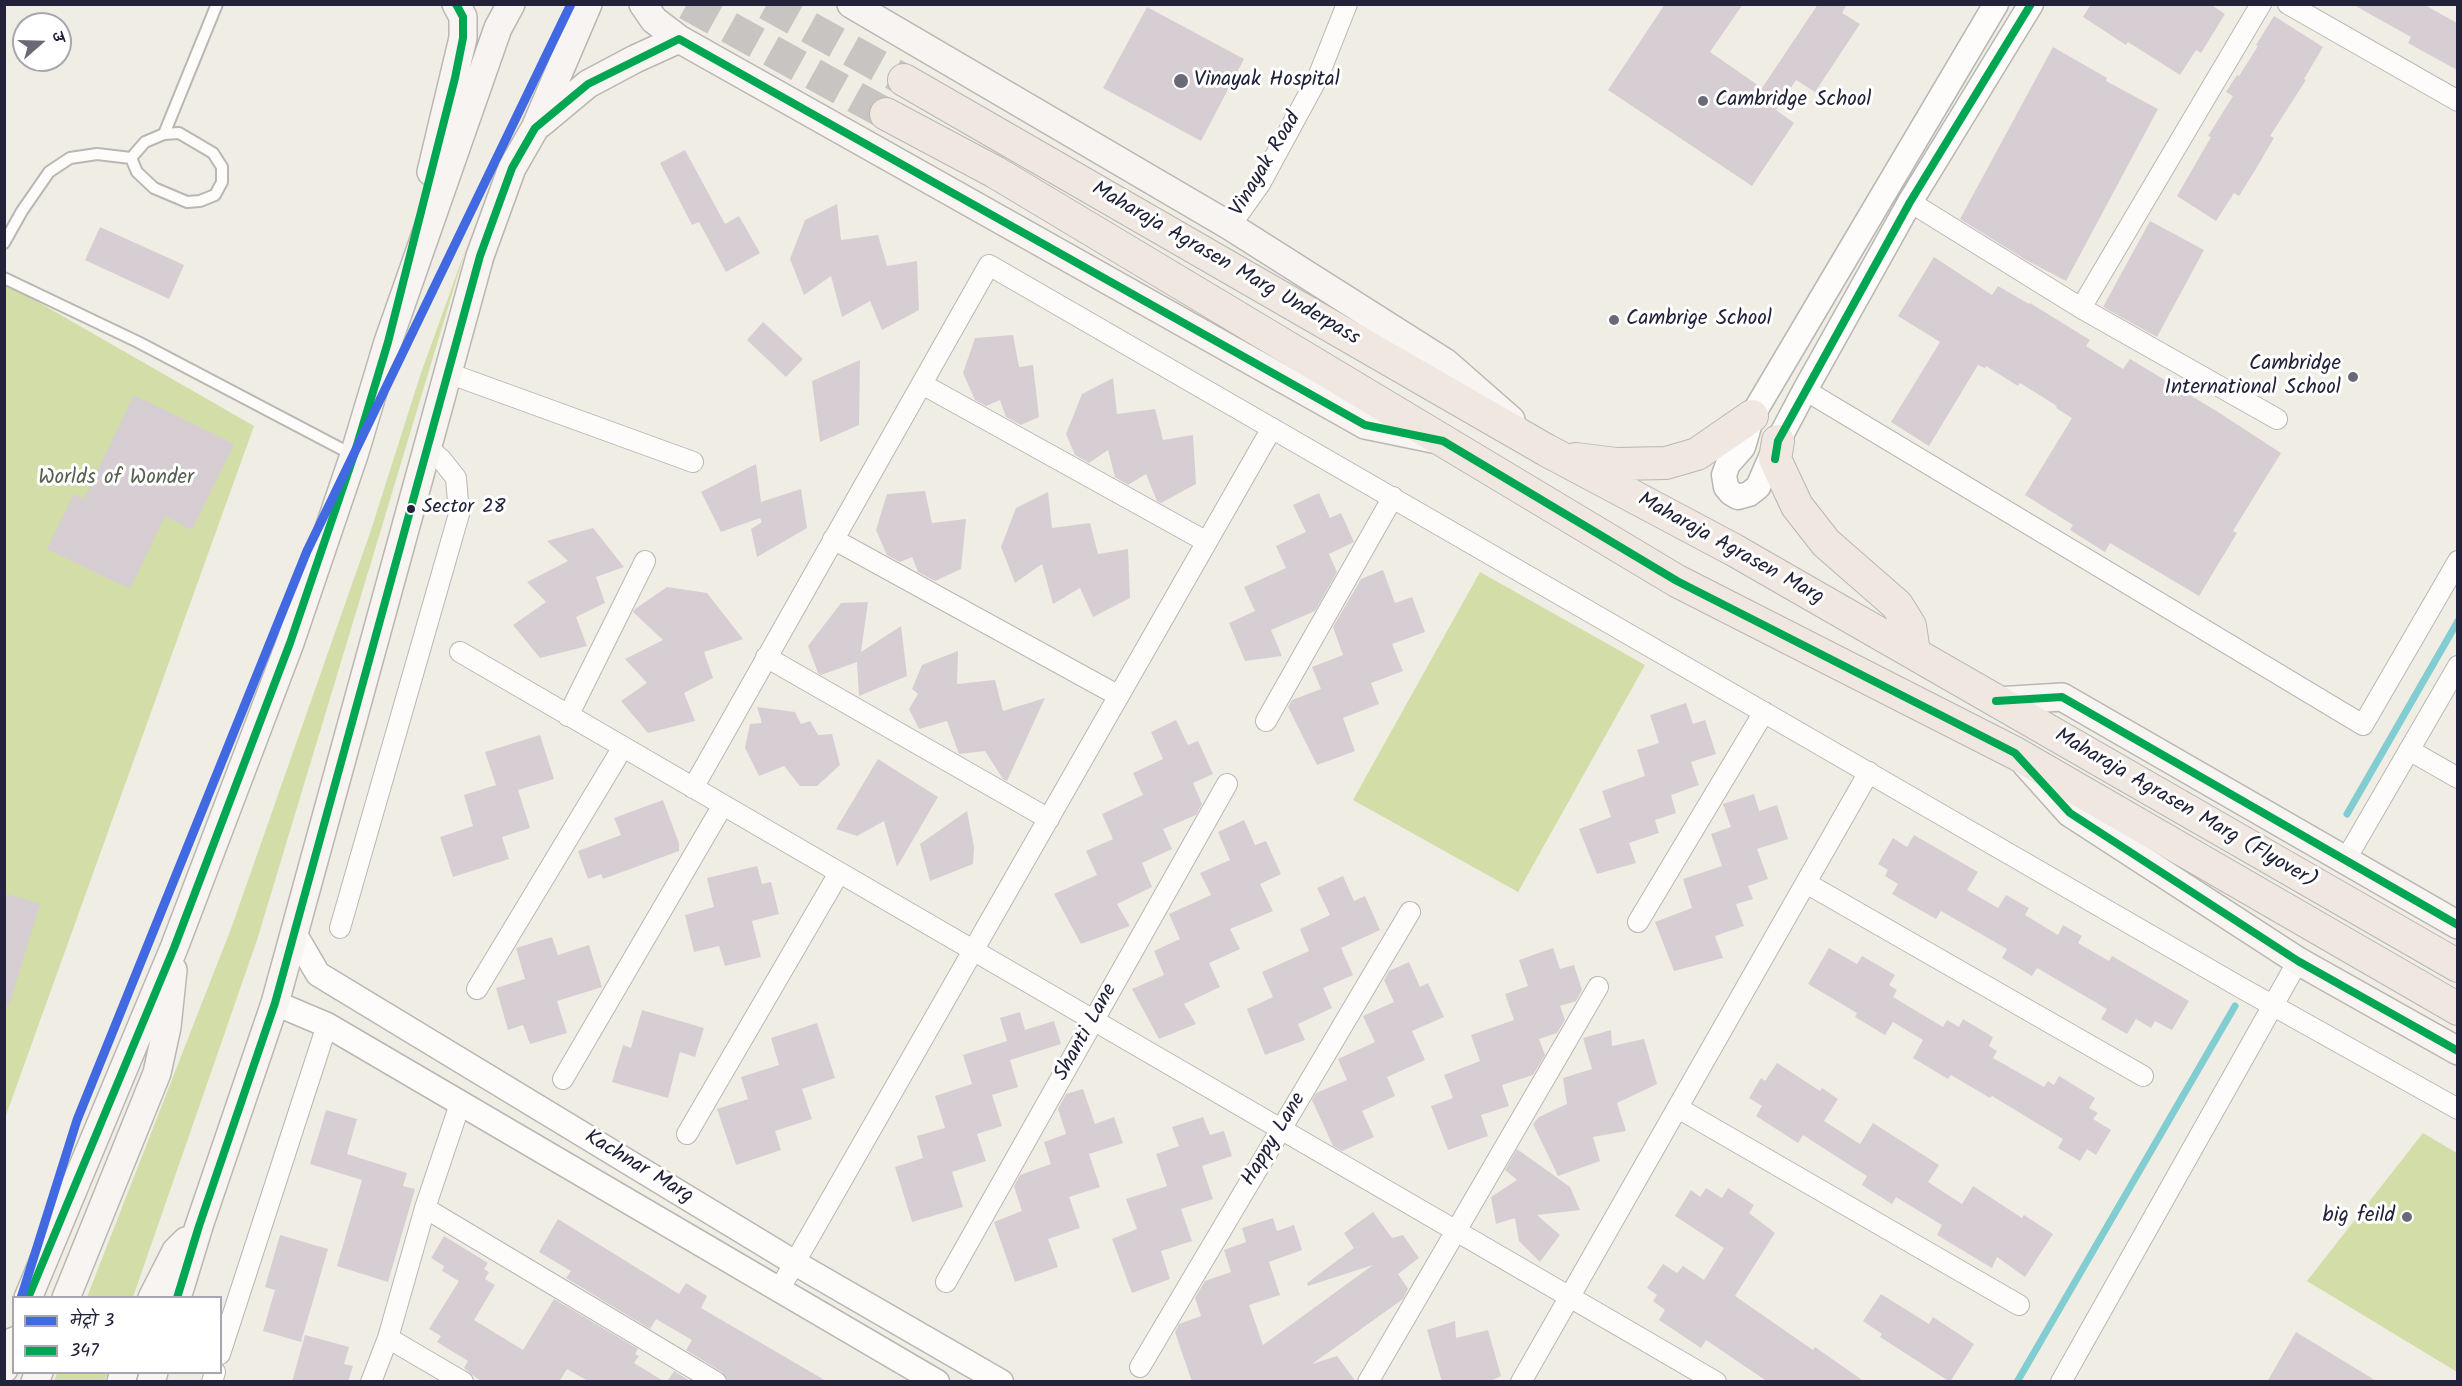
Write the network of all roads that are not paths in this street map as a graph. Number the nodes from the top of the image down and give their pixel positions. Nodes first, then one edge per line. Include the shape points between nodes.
1 (217, 4) edge
2 (456, 4) edge
3 (511, 4) edge
4 (588, 4) edge
5 (643, 4) edge
6 (850, 4) edge
7 (1347, 4) edge
8 (1996, 4) edge
9 (2031, 4) edge
10 (2261, 4) edge
11 (2288, 4) edge
12 (493, 16) edge
13 (679, 39) junction
14 (904, 80) tunnel mouth
15 (2457, 101) edge
16 (886, 114) tunnel mouth
17 (535, 128) junction
18 (164, 134) junction
19 (131, 158) junction
20 (1910, 202) junction
21 (1230, 226) junction
22 (4, 243) edge
23 (4, 278) edge
24 (2080, 308) junction
25 (388, 342) junction
26 (447, 374) junction
27 (922, 384) junction
28 (1805, 390) junction
29 (1752, 416) junction
30 (2277, 419) dead end
31 (1272, 428) junction
32 (1443, 441) junction
33 (1778, 441) junction
34 (427, 447) junction
35 (1551, 453) junction
36 (354, 455) junction
37 (693, 462) dead end
38 (1393, 497) junction
39 (833, 539) junction
40 (1207, 542) junction
41 (645, 561) dead end
42 (2457, 561) edge
43 (460, 652) dead end
44 (1914, 652) junction
45 (766, 657) junction
46 (2457, 666) edge
47 (1119, 696) junction
48 (1996, 701) junction
49 (1764, 712) junction
50 (568, 716) junction
51 (1266, 721) dead end
52 (623, 747) junction
53 (2409, 750) junction
54 (2015, 753) junction
55 (1869, 772) junction
56 (2457, 778) edge
57 (1227, 784) dead end
58 (693, 788) junction
59 (723, 805) junction
60 (1049, 819) junction
61 (2346, 860) junction
62 (839, 873) junction
63 (1806, 883) junction
64 (1410, 912) dead end
65 (1638, 922) dead end
66 (2457, 925) edge
67 (340, 927) dead end
68 (294, 933) junction
69 (174, 948) junction
70 (973, 951) junction
71 (2298, 961) junction
72 (2457, 966) edge
73 (1598, 987) dead end
74 (477, 989) dead end
75 (275, 1003) junction
76 (2272, 1005) junction
77 (2457, 1009) edge
78 (1094, 1020) junction
79 (327, 1025) junction
80 (2457, 1051) edge
81 (2142, 1076) dead end
82 (563, 1079) dead end
83 (460, 1104) junction
84 (1678, 1108) junction
85 (2457, 1109) edge
86 (1281, 1129) junction
87 (687, 1134) dead end
88 (425, 1208) junction
89 (199, 1226) junction
90 (1457, 1231) junction
91 (795, 1263) junction
92 (946, 1282) dead end
93 (779, 1290) junction
94 (29, 1296) edge
95 (67, 1296) edge
96 (153, 1296) edge
97 (178, 1296) edge
98 (1570, 1297) junction
99 (2019, 1305) dead end
100 (388, 1338) junction
101 (12, 1347) edge
102 (222, 1348) edge
103 (1140, 1367) dead end
104 (4, 1369) edge
105 (371, 1382) edge
106 (463, 1382) edge
107 (716, 1382) edge
108 (937, 1382) edge
109 (1002, 1382) edge
110 (1368, 1382) edge
111 (1521, 1382) edge
112 (1716, 1382) edge
113 (2061, 1382) edge

1 - 18 lane
2 - 25 main road via 464,17 459,58
3 - 12 main road
4 - 17 main road
5 - 13 main road via 654,20
6 - 21 main road
7 - 21 street, Vinayak Road via 1318,77 1260,184
8 - 29 street
9 - 20 street
10 - 24 street
11 - 15 street
12 - 25 main road
13 - 17 main road via 588,84
13 - 32 main road via 1365,425
14 - 35 main road, Maharaja Agrasen Marg Underpass
16 - 32 main road, Maharaja Agrasen Marg Underpass via 995,172
17 - 26 main road via 512,168 480,256
18 - 19 lane via 145,142
18 - 19 lane via 179,133 213,153 222,167 222,182 215,195 187,202 154,188 137,172
19 - 22 lane via 97,154 70,158 49,172
20 - 24 street
20 - 28 street
21 - 35 main road via 1446,363
23 - 36 lane via 138,342
24 - 30 street
25 - 36 main road
26 - 34 main road
26 - 37 street
27 - 31 street via 989,265
27 - 39 street
27 - 40 street
28 - 33 street
28 - 42 street via 2363,725
29 - 33 street via 1743,447 1724,475 1731,493 1738,497 1758,487
29 - 35 main road via 1697,454 1666,463 1616,464
31 - 38 street
31 - 40 street
32 - 54 main road via 1677,581
33 - 44 main road via 1775,459 1797,506 1826,543 1897,605 1910,626
34 - 67 street via 456,478 459,514
34 - 68 main road
35 - 44 main road, Maharaja Agrasen Marg
36 - 69 main road via 290,643
38 - 49 street
38 - 51 street
39 - 45 street
39 - 47 street
40 - 47 street
41 - 50 street
43 - 50 street
44 - 48 main road, Maharaja Agrasen Marg (Flyover)
45 - 58 street
45 - 60 street
46 - 53 street
47 - 60 street
48 - 61 main road via 2062,697
48 - 72 main road, Maharaja Agrasen Marg (Flyover)
49 - 55 street
49 - 65 street
50 - 52 street
52 - 58 street
52 - 74 street
53 - 56 street
53 - 61 street
54 - 71 main road via 2070,813
54 - 77 main road, Maharaja Agrasen Marg (Flyover)
55 - 63 street
55 - 76 street
57 - 78 street, Shanti Lane
58 - 59 street
59 - 62 street
59 - 82 street
60 - 70 street
61 - 66 main road
62 - 70 street
62 - 87 street
63 - 81 street
63 - 84 street
64 - 86 street, Happy Lane
68 - 75 main road
68 - 91 street, Kachnar Marg via 318,974
69 - 94 main road
69 - 95 main road via 167,1027 157,1073
70 - 78 street
70 - 91 street
71 - 76 street
71 - 80 main road
73 - 90 street
75 - 79 street, Kachnar Marg
75 - 89 main road
76 - 85 street
76 - 113 street
78 - 86 street
78 - 92 street, Shanti Lane
79 - 83 street, Kachnar Marg
79 - 102 street
83 - 88 street
83 - 93 street, Kachnar Marg
84 - 98 street
84 - 99 street
86 - 90 street
86 - 103 street, Happy Lane
88 - 100 street
88 - 107 street
89 - 96 main road via 176,1251
89 - 97 main road
90 - 98 street
90 - 110 street
91 - 93 street
91 - 109 street, Kachnar Marg
93 - 108 street, Kachnar Marg
98 - 111 street
98 - 112 street
100 - 105 street
100 - 106 street
101 - 104 main road

